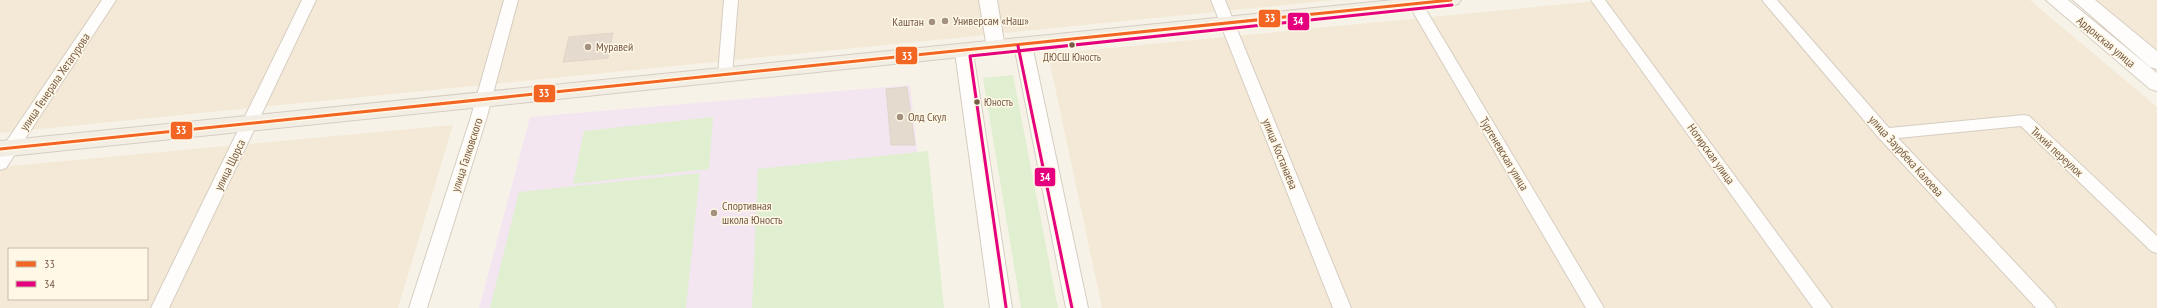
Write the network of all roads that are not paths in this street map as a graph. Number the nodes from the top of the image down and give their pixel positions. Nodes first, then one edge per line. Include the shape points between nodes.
1 (110, 0) edge
2 (309, 0) edge
3 (512, 0) edge
4 (731, 0) edge
5 (988, 0) edge
6 (1218, 0) edge
7 (1450, 0) edge
8 (1598, 0) edge
9 (1769, 0) edge
10 (2056, 0) edge
11 (2083, 0) edge
12 (1414, 2) edge
13 (1228, 23) junction
14 (1023, 45) junction
15 (996, 48) junction
16 (964, 52) junction
17 (2157, 62) edge
18 (725, 75) junction
19 (2157, 84) edge
20 (485, 99) junction
21 (250, 124) junction
22 (1885, 134) junction
23 (4, 154) edge
24 (2157, 246) edge
25 (160, 308) edge
26 (418, 308) edge
27 (1001, 308) edge
28 (1077, 308) edge
29 (1342, 308) edge
30 (1595, 308) edge
31 (1823, 308) edge
32 (2047, 308) edge

1 - 23 street, улица Генерала Хетагурова
2 - 21 street, улица Щорса
3 - 20 street, улица Галковского
4 - 18 street
5 - 15 street
6 - 13 street, улица Костанаева
7 - 12 main road
8 - 31 street, Ногирская улица
9 - 22 street, улица Заурбека Калоева
10 - 19 main road, Ардонская улица
11 - 17 main road, Ардонская улица
12 - 13 main road
12 - 30 street, Тургеневская улица
13 - 14 main road
13 - 29 street, улица Костанаева
14 - 15 main road
14 - 28 street
15 - 16 main road
16 - 18 main road
16 - 27 street
18 - 20 main road
20 - 21 main road
20 - 26 street, улица Галковского
21 - 23 main road
21 - 25 street, улица Щорса
22 - 24 street, Тихий переулок via 2024,120
22 - 32 street, улица Заурбека Калоева

